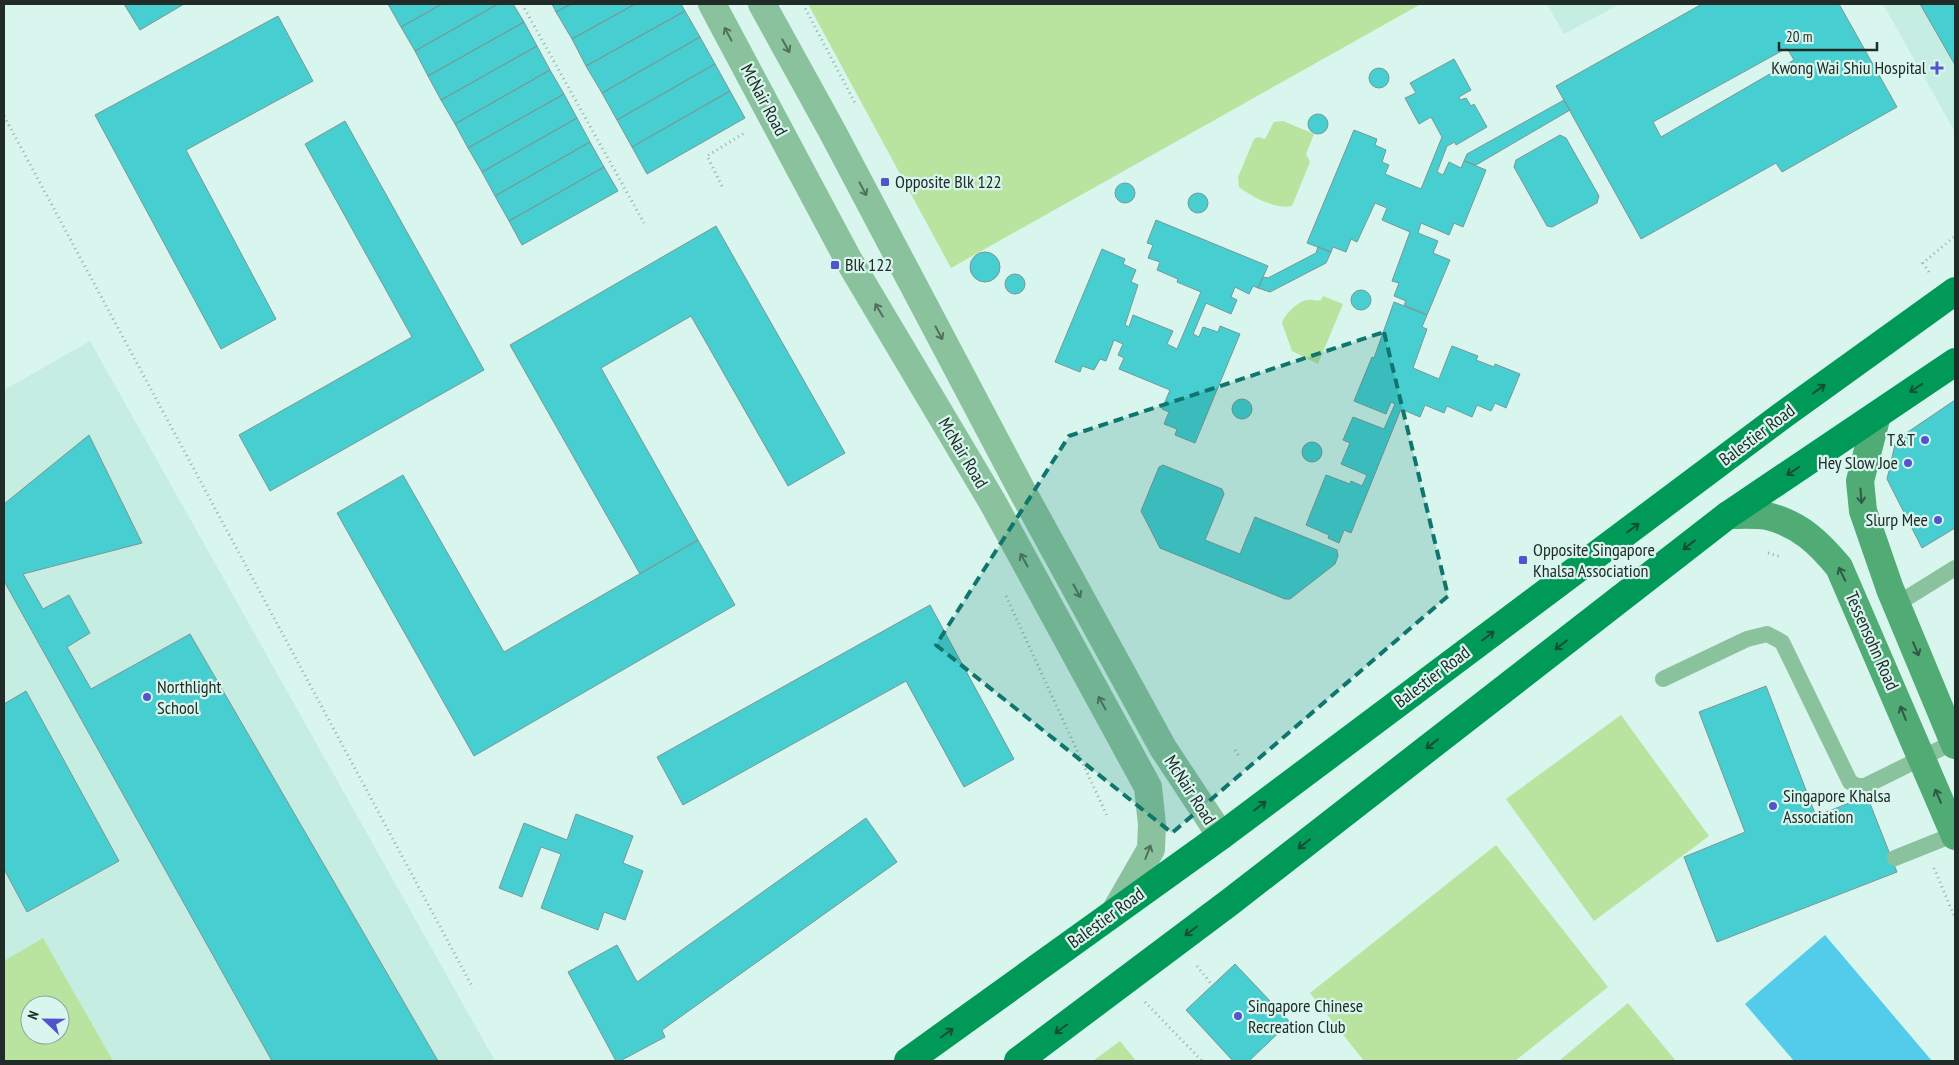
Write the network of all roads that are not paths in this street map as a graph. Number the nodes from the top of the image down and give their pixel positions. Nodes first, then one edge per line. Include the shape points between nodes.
1 (712, 4) edge
2 (762, 4) edge
3 (1955, 291) edge
4 (1955, 362) edge
5 (1877, 415) junction
6 (1728, 515) junction
7 (1955, 568) edge
8 (1897, 604) junction
9 (1663, 679) dead end
10 (1953, 732) edge
11 (1922, 758) junction
12 (1955, 834) edge
13 (1221, 836) junction
14 (1896, 858) dead end
15 (1116, 910) junction
16 (908, 1061) edge
17 (1018, 1061) edge

15 -> 1 street, McNair Road via 1151,849 1148,787 993,503 848,259
2 -> 13 street, McNair Road via 1158,739
13 -> 3 main road, Balestier Road via 1783,415
4 -> 5 main road
5 -> 6 main road
5 -> 8 street, Tessensohn Road via 1860,481 1863,512
11 -> 6 street, Tessensohn Road via 1840,567 1818,541 1792,526 1766,516
6 -> 17 main road via 1230,902
7 - 8 lane
8 -> 10 street, Tessensohn Road
9 - 11 lane via 1748,639 1767,634 1782,642 1850,782 1865,786
10 - 11 lane
12 -> 11 street, Tessensohn Road
12 - 14 lane
13 - 15 main road, Balestier Road
16 -> 15 main road, Balestier Road

